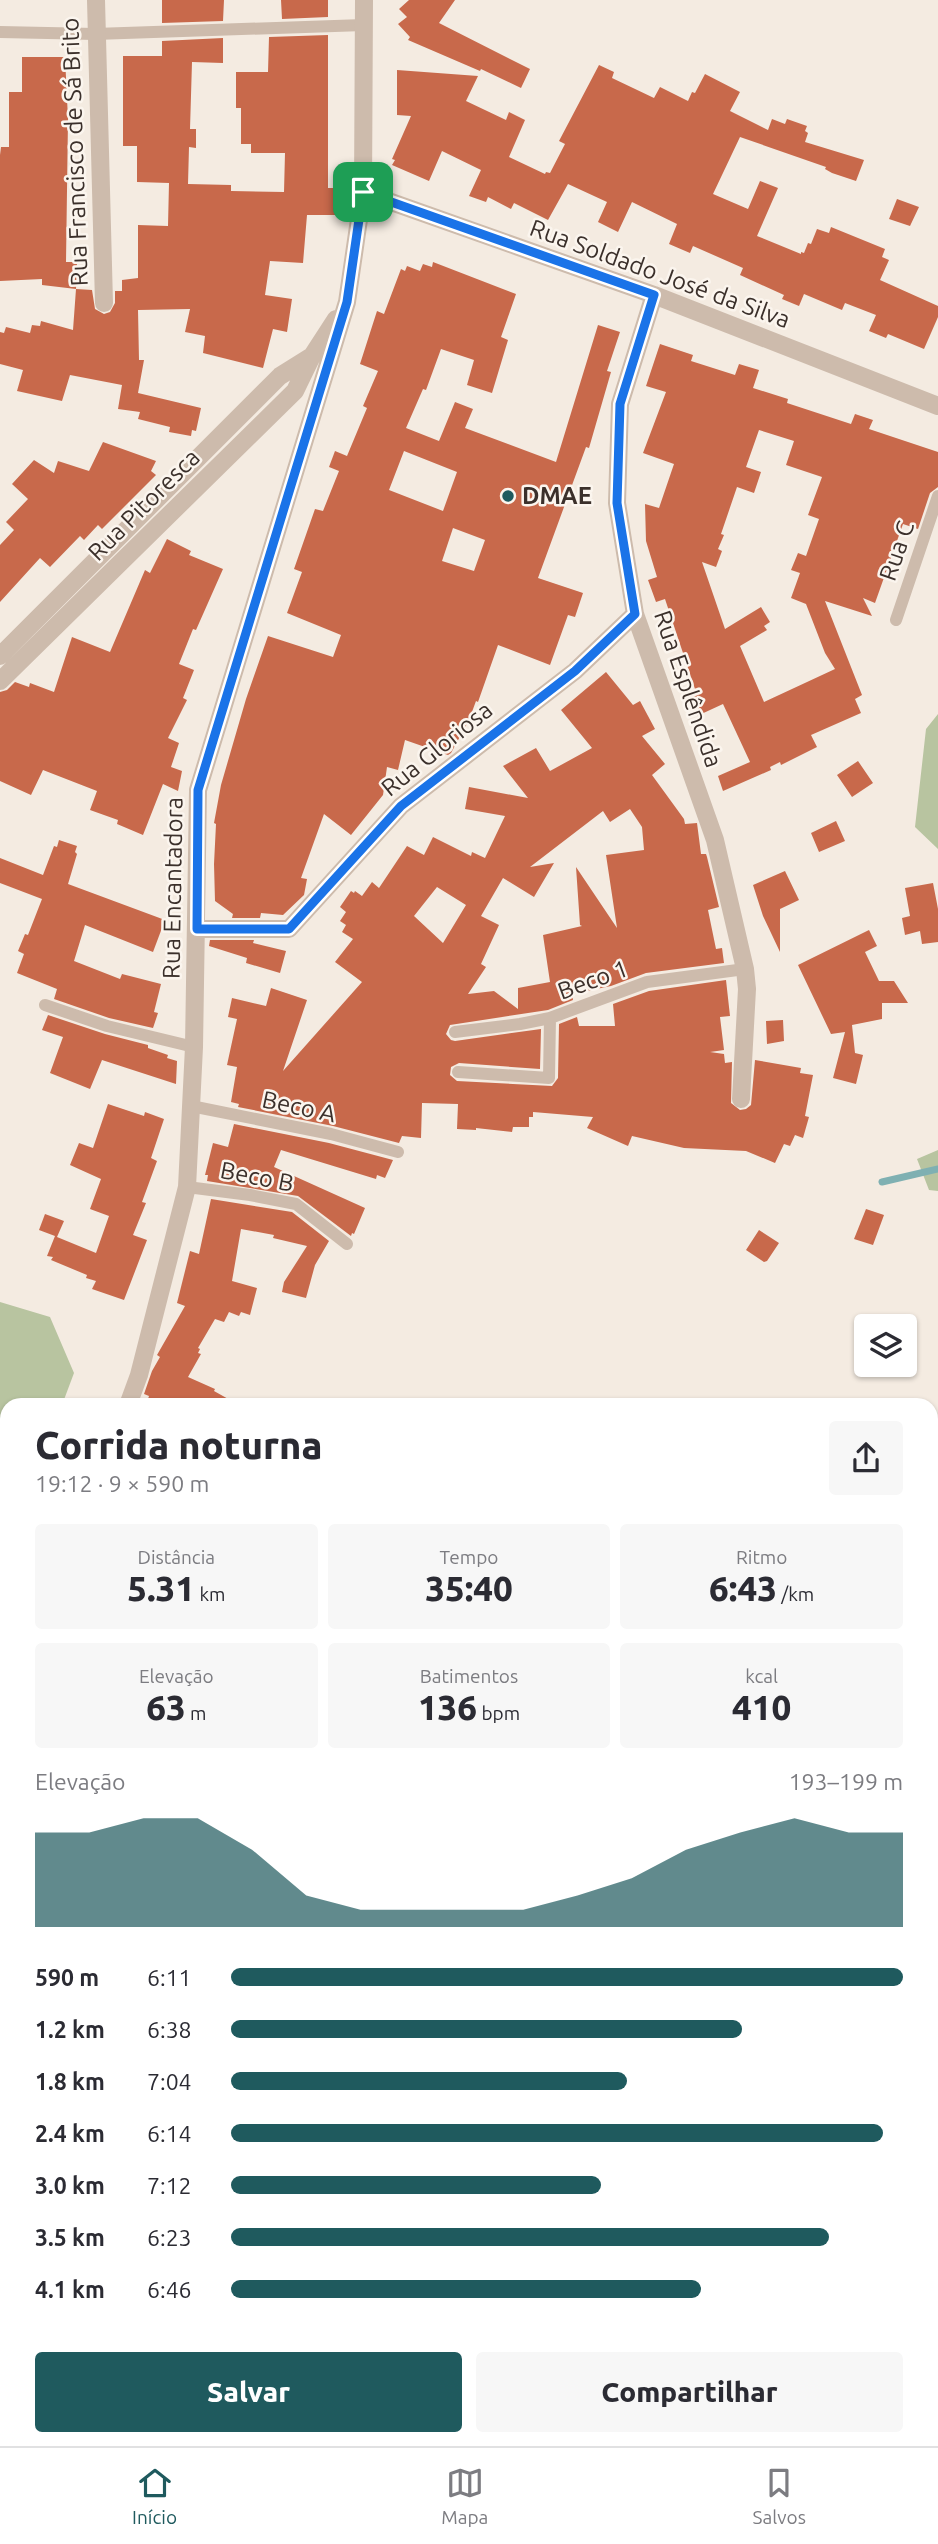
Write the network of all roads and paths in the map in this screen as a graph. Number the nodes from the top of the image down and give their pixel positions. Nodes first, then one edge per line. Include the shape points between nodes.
1 (96, 0) edge
2 (364, 0) edge
3 (364, 25) junction
4 (0, 32) edge
5 (95, 34) junction
6 (363, 192) junction
7 (654, 295) junction
8 (347, 302) junction
9 (104, 303) dead end
10 (312, 356) junction
11 (938, 406) edge
12 (938, 496) edge
13 (635, 614) junction
14 (896, 620) dead end
15 (0, 656) edge
16 (0, 681) edge
17 (197, 929) junction
18 (745, 969) junction
19 (45, 1005) dead end
20 (550, 1018) junction
21 (455, 1032) dead end
22 (194, 1047) junction
23 (458, 1072) dead end
24 (741, 1099) dead end
25 (191, 1106) junction
26 (398, 1152) dead end
27 (187, 1187) junction
28 (347, 1244) dead end
29 (130, 1398) edge

1 - 5 street, Rua Francisco de Sá Brito
2 - 3 street, Rua Encantadora
3 - 5 lane
3 - 6 street, Rua Encantadora
4 - 5 lane
5 - 9 street, Rua Francisco de Sá Brito
6 - 7 street, Rua Soldado José da Silva
6 - 8 street, Rua Encantadora
7 - 11 street, Rua Soldado José da Silva
7 - 13 street, Rua Esplêndida via 620,404 617,503
8 - 10 street, Rua Pitoresca
8 - 17 street, Rua Encantadora via 198,790
10 - 15 street, Rua Pitoresca via 280,376
10 - 16 street, Rua Pitoresca via 295,391
12 - 14 lane, Rua C
13 - 17 street, Rua Gloriosa via 575,671 401,806 289,929
13 - 18 street, Rua Esplêndida via 715,840
17 - 22 street, Rua Encantadora
18 - 20 lane, Beco 1 via 646,982
18 - 24 street, Rua Esplêndida
19 - 22 lane
20 - 21 lane, Beco 1
20 - 23 lane via 549,1078
22 - 25 street, Rua Encantadora
25 - 26 lane, Beco A
25 - 27 street, Rua Encantadora
27 - 28 lane, Beco B via 296,1204
27 - 29 street, Rua Encantadora

